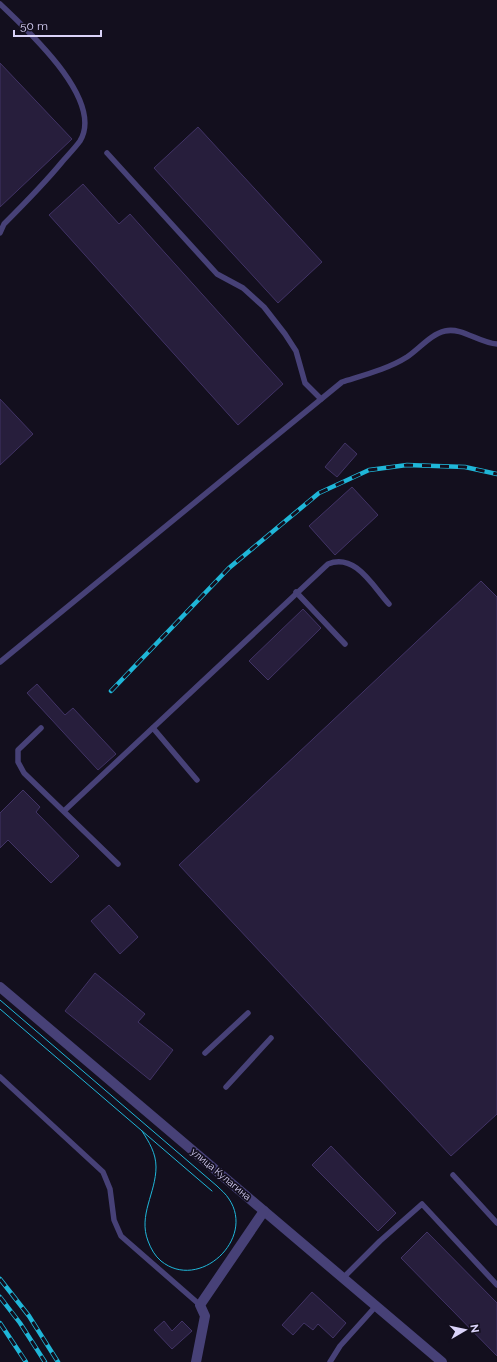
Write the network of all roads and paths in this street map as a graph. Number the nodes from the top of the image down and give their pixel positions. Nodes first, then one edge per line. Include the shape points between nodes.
1 (0, 4) edge
2 (107, 153) dead end
3 (0, 233) edge
4 (497, 344) edge
5 (321, 399) junction
6 (296, 592) junction
7 (389, 604) dead end
8 (345, 644) dead end
9 (0, 662) edge
10 (41, 728) dead end
11 (153, 728) junction
12 (197, 780) dead end
13 (64, 812) junction
14 (118, 864) dead end
15 (0, 987) edge
16 (248, 1013) dead end
17 (271, 1038) dead end
18 (205, 1053) dead end
19 (0, 1077) edge
20 (226, 1087) dead end
21 (453, 1176) dead end
22 (264, 1211) junction
23 (497, 1223) edge
24 (343, 1278) junction
25 (497, 1285) edge
26 (200, 1305) junction
27 (376, 1306) junction
28 (196, 1362) edge
29 (330, 1362) edge
30 (442, 1362) edge

1 - 3 lane via 59,65 74,87 85,120 80,140 47,180 4,224
2 - 5 lane via 217,274 243,288 264,307 296,351 305,383
4 - 5 lane via 488,344 457,331 445,331 384,369 342,382
5 - 9 lane
6 - 7 lane via 328,564 342,560 356,566
6 - 8 lane
6 - 11 lane
10 - 13 lane via 18,750 18,762 24,773
11 - 12 lane
11 - 13 lane
13 - 14 lane
15 - 22 street, улица Кулагина
16 - 18 lane
17 - 20 lane
19 - 26 lane via 103,1172 110,1189 114,1220 121,1236
21 - 23 lane
22 - 24 street, улица Кулагина
22 - 26 street
24 - 25 lane via 422,1204
24 - 27 street, улица Кулагина
26 - 28 street via 205,1316
27 - 29 lane via 340,1346
27 - 30 street, улица Кулагина

